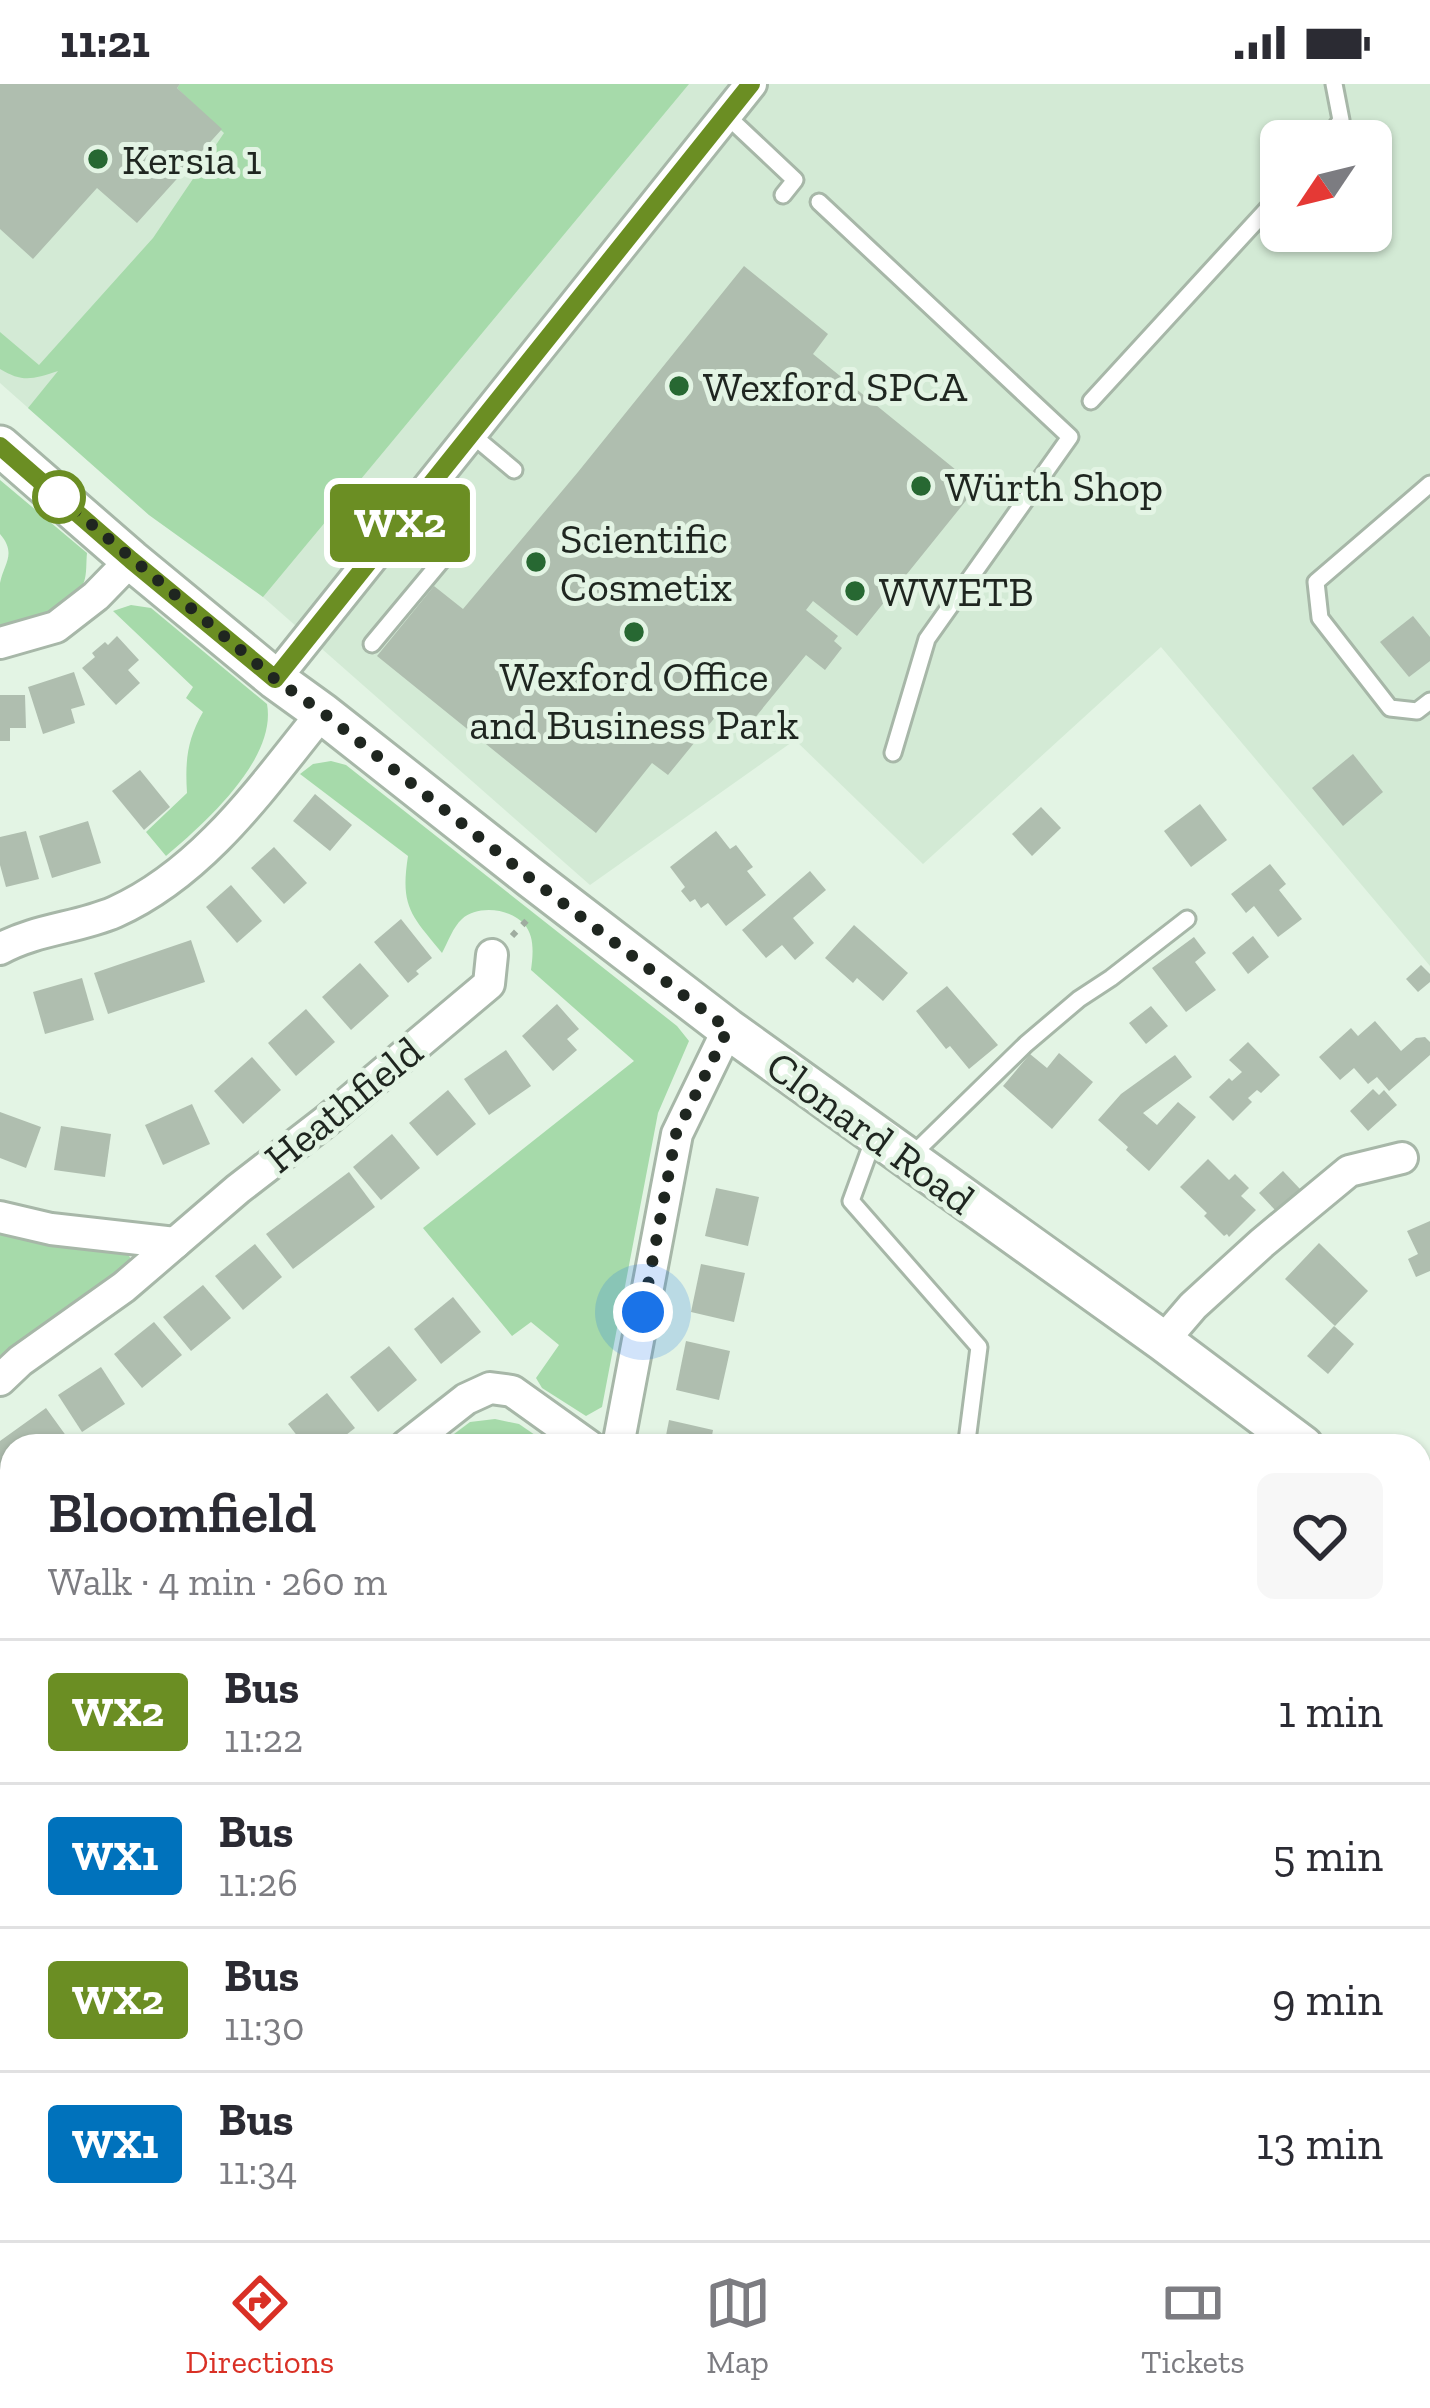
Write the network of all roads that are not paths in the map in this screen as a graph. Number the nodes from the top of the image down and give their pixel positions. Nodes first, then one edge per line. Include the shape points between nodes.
1 (751, 84) edge
2 (1334, 84) edge
3 (726, 115) junction
4 (1341, 120) edge
5 (783, 195) dead end
6 (819, 202) dead end
7 (1260, 217) edge
8 (1091, 401) dead end
9 (471, 434) junction
10 (0, 446) edge
11 (514, 470) dead end
12 (1430, 484) edge
13 (446, 554) dead end
14 (131, 560) junction
15 (0, 644) edge
16 (372, 644) dead end
17 (275, 679) junction
18 (1430, 701) edge
19 (322, 712) junction
20 (893, 753) dead end
21 (1187, 919) dead end
22 (0, 949) edge
23 (492, 955) road end
24 (728, 1029) junction
25 (875, 1135) junction
26 (1402, 1158) dead end
27 (908, 1159) junction
28 (0, 1217) edge
29 (175, 1243) junction
30 (1163, 1341) junction
31 (0, 1379) edge
32 (421, 1434) edge
33 (573, 1434) edge
34 (620, 1434) edge
35 (968, 1434) edge
36 (1288, 1434) edge

1 - 3 street
2 - 4 lane
3 - 5 lane via 795,180
3 - 9 street
6 - 20 lane via 1070,437 927,639
7 - 8 lane
9 - 11 lane
9 - 17 street
10 - 14 street, Clonard Road
12 - 18 lane via 1316,582 1320,618 1390,708 1417,711
13 - 16 lane
14 - 15 street via 56,627
14 - 17 street, Clonard Road
17 - 19 street, Clonard Road
19 - 22 street via 242,812 151,895
19 - 24 street, Clonard Road
21 - 27 lane via 1079,998
23 - 29 street, Heathfield via 489,984
24 - 25 street, Clonard Road
24 - 34 street via 676,1134
25 - 27 street, Clonard Road
25 - 35 lane via 851,1201 980,1347
26 - 30 street via 1349,1171
27 - 30 street, Clonard Road
28 - 29 street
29 - 31 street, Heathfield
30 - 36 street, Clonard Road
32 - 33 street via 490,1388 512,1391

